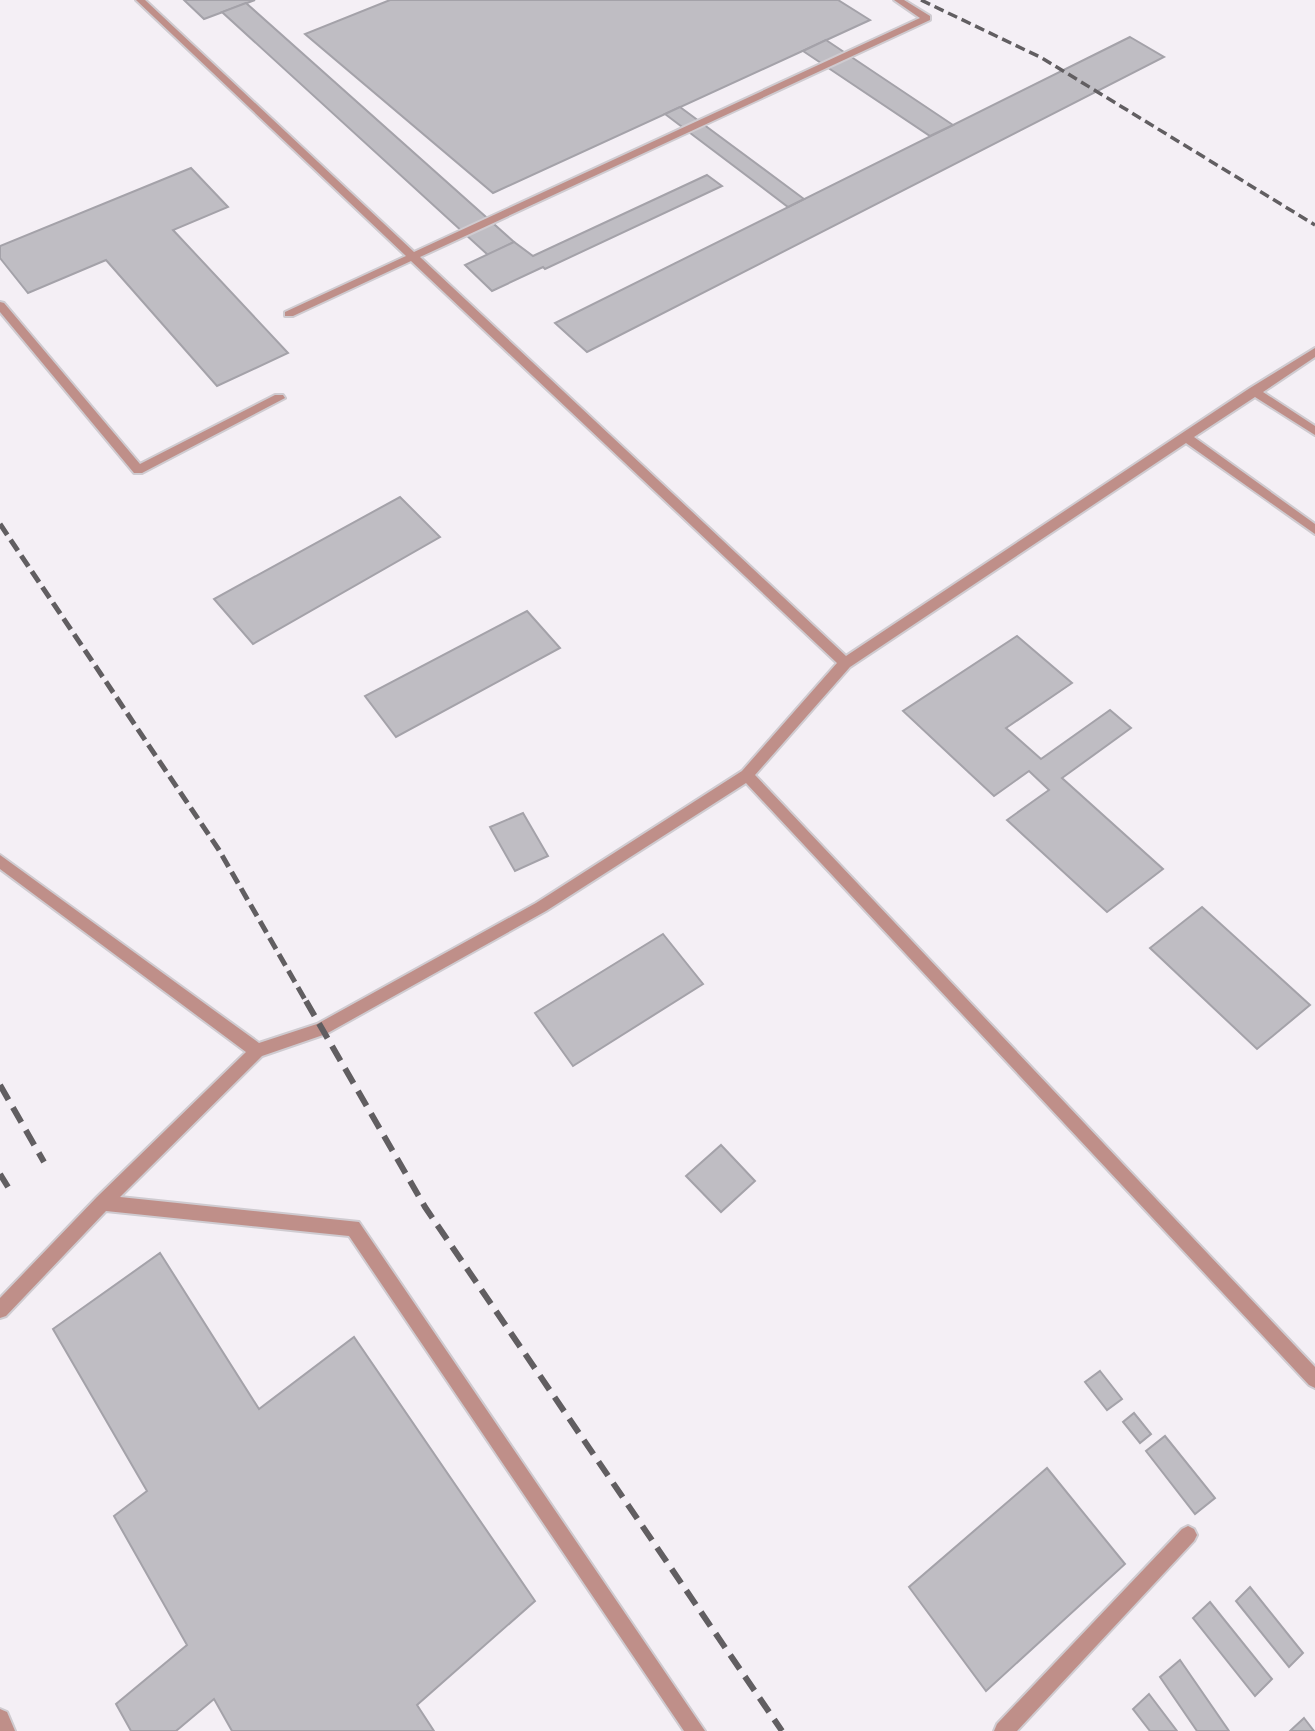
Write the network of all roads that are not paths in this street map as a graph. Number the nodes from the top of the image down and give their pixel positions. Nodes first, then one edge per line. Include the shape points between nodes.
1 (140, 0) edge
2 (898, 0) edge
3 (412, 257) junction
4 (0, 305) edge
5 (289, 314) dead end
6 (1315, 352) edge
7 (1254, 391) junction
8 (279, 398) dead end
9 (1315, 431) edge
10 (1186, 437) junction
11 (1315, 530) edge
12 (845, 663) junction
13 (747, 775) junction
14 (0, 861) edge
15 (257, 1051) junction
16 (103, 1203) junction
17 (0, 1310) edge
18 (1315, 1379) edge
19 (1188, 1535) dead end
20 (0, 1719) edge
21 (5, 1731) edge
22 (695, 1731) edge
23 (1004, 1731) edge

1 - 3 lane
2 - 3 lane via 927,19
3 - 5 lane
3 - 12 lane
4 - 8 lane via 138,470
6 - 7 lane
7 - 9 lane
7 - 10 lane
10 - 11 lane
10 - 12 lane
12 - 13 lane
13 - 15 lane via 541,907 321,1029
13 - 18 lane
14 - 15 lane
15 - 16 lane
16 - 17 lane
16 - 22 lane via 353,1228
19 - 23 lane
20 - 21 lane

